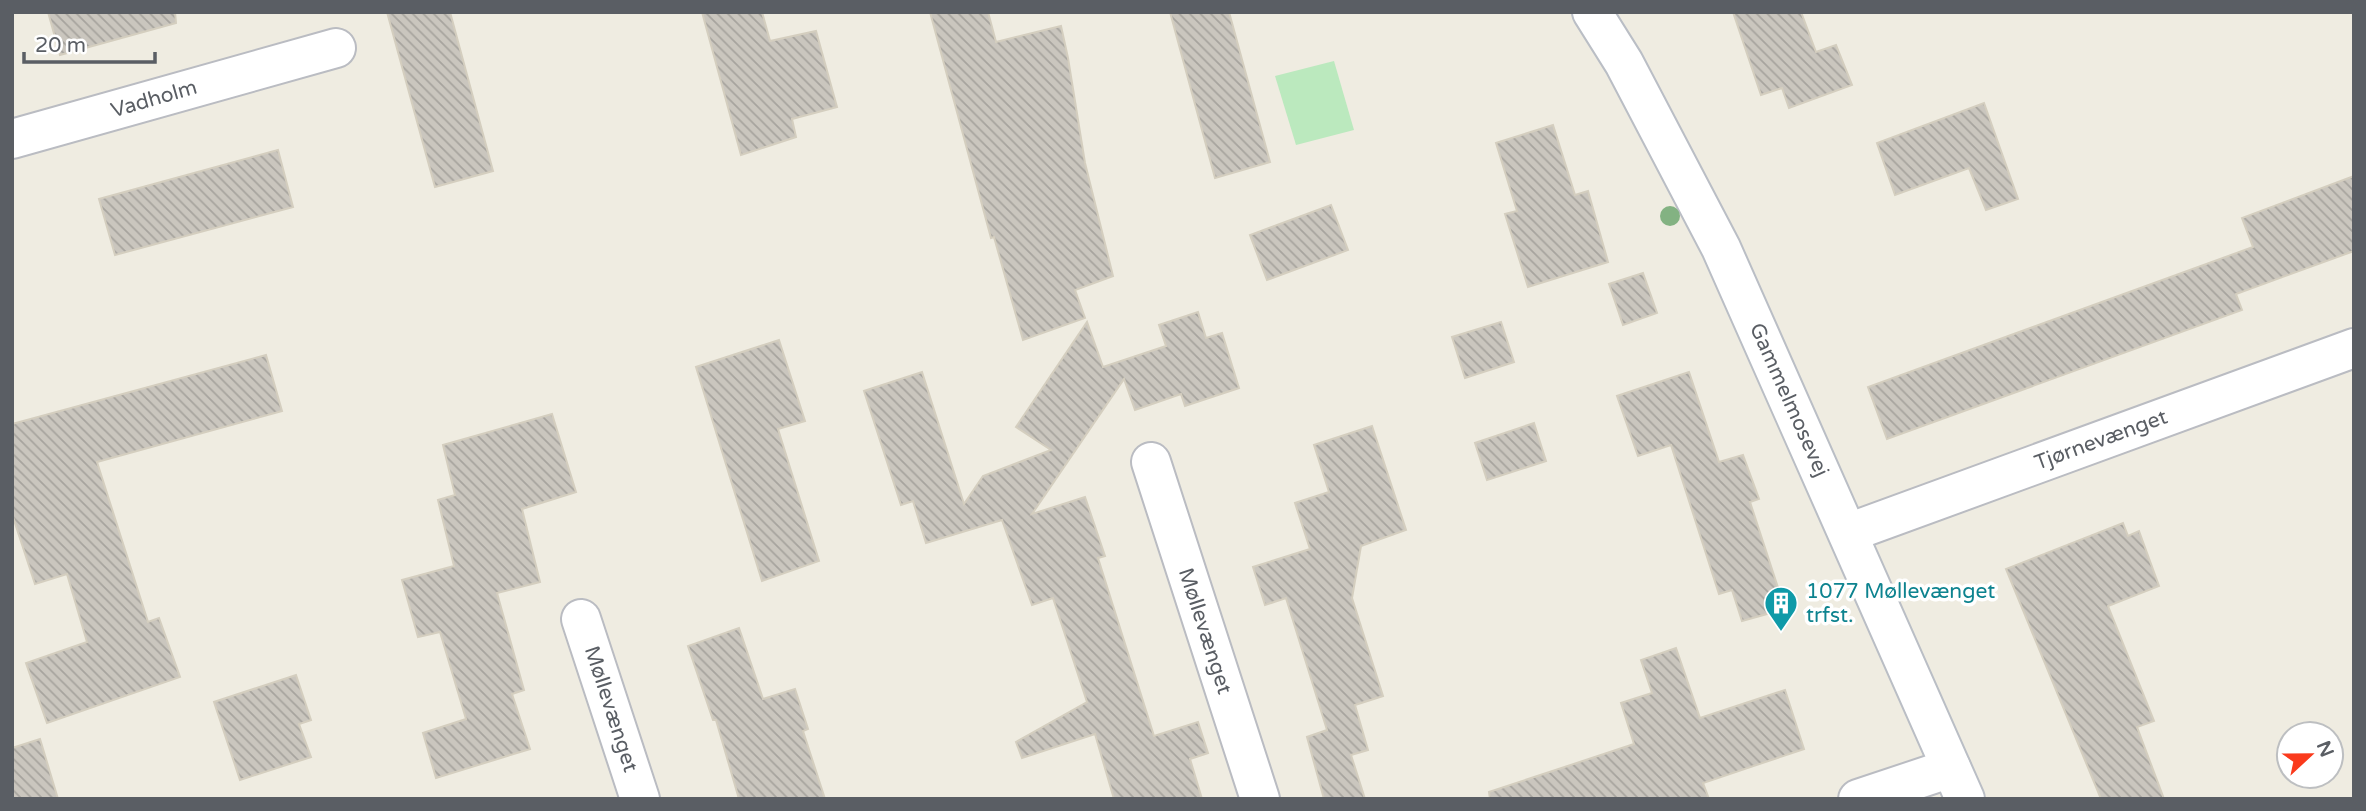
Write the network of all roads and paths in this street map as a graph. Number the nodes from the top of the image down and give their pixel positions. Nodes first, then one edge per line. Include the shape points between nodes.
1 (1592, 12) edge
2 (337, 48) dead end
3 (12, 139) edge
4 (2354, 348) edge
5 (1151, 462) dead end
6 (1848, 533) junction
7 (581, 619) dead end
8 (1958, 784) edge
9 (640, 799) edge
10 (1260, 799) edge
11 (1858, 799) edge

1 - 6 street, Gammelmosevej via 1721,248
2 - 3 street, Vadholm
4 - 6 street, Tjørnevænget
5 - 10 street, Møllevænget
6 - 8 street, Gammelmosevej
7 - 9 street, Møllevænget
8 - 11 street

